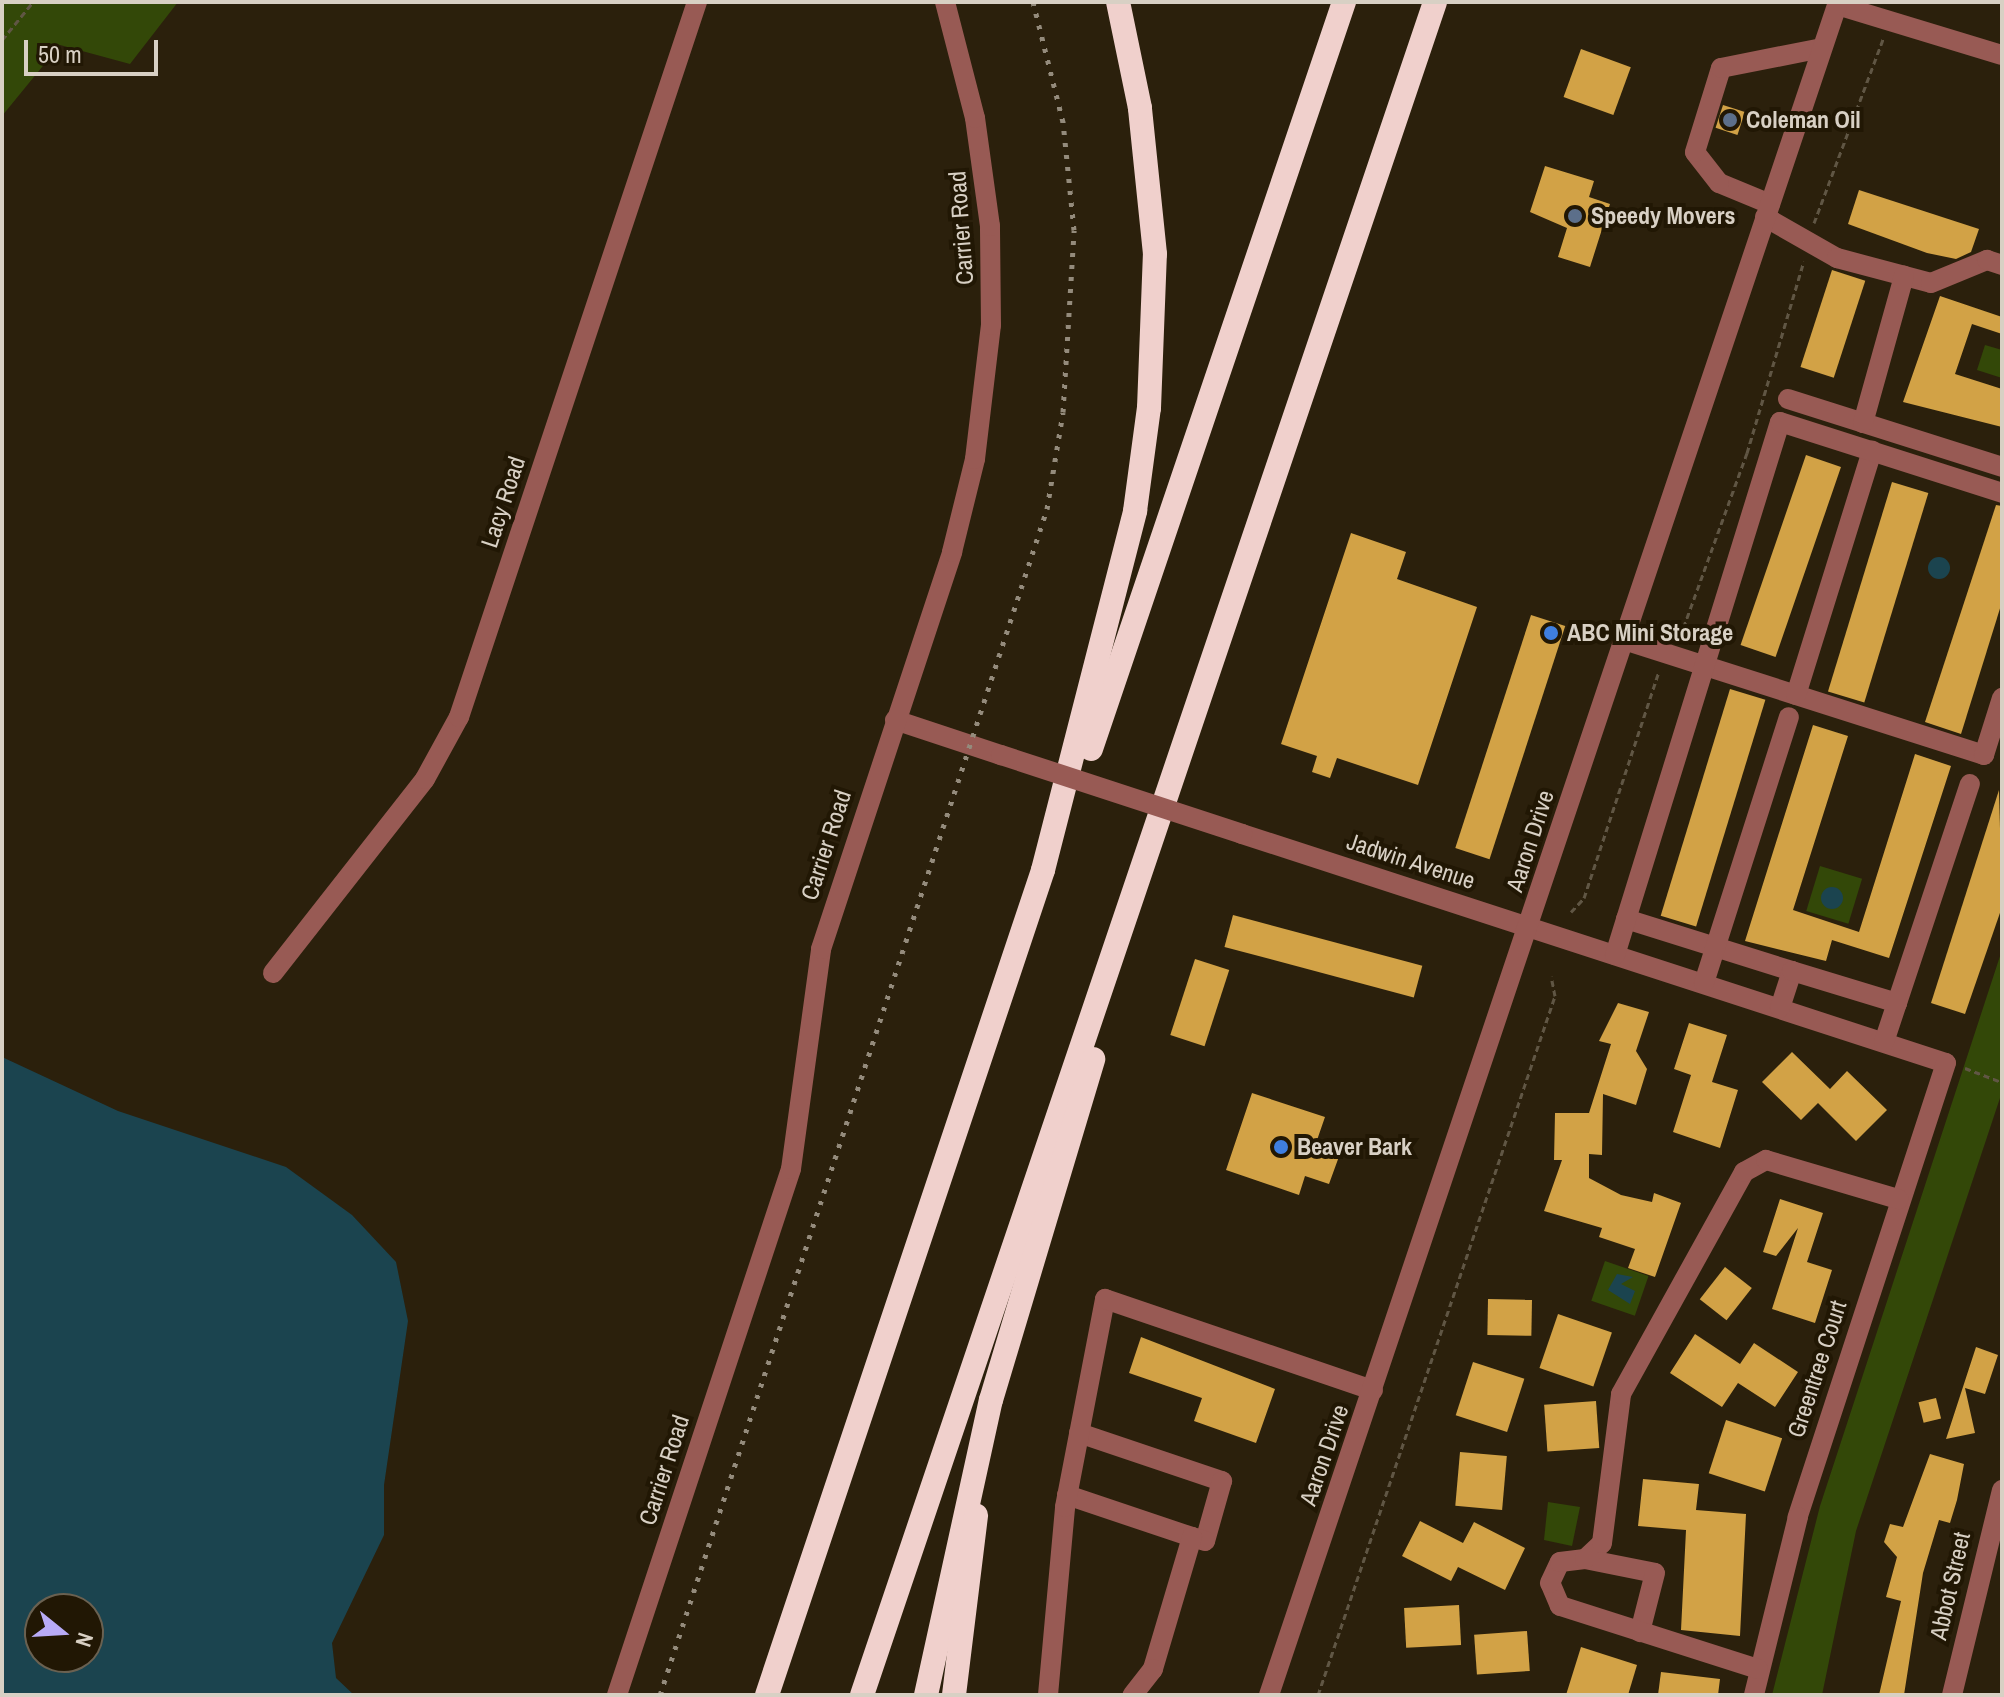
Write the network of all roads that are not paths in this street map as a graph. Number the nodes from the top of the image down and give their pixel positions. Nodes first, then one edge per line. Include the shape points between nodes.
1 (697, 2) edge
2 (945, 2) edge
3 (1118, 2) edge
4 (1344, 2) edge
5 (1435, 2) edge
6 (1838, 3) edge
7 (1822, 48) junction
8 (2002, 55) edge
9 (1767, 210) junction
10 (2002, 265) edge
11 (1904, 276) junction
12 (1788, 399) dead end
13 (1863, 423) junction
14 (1872, 451) junction
15 (2002, 467) edge
16 (2002, 493) edge
17 (1624, 640) junction
18 (1705, 666) junction
19 (1796, 695) junction
20 (2002, 698) edge
21 (1789, 717) dead end
22 (895, 720) junction
23 (1970, 784) dead end
24 (1151, 840) junction
25 (1043, 870) junction
26 (1626, 919) junction
27 (1529, 927) junction
28 (1715, 947) junction
29 (1615, 955) junction
30 (1792, 971) junction
31 (273, 973) dead end
32 (1704, 983) junction
33 (1897, 1003) junction
34 (1780, 1008) junction
35 (1884, 1042) junction
36 (1946, 1063) joint
37 (1898, 1199) junction
38 (1373, 1390) junction
39 (991, 1400) junction
40 (1079, 1433) junction
41 (2002, 1490) edge
42 (1067, 1495) junction
43 (1192, 1537) junction
44 (1585, 1559) junction
45 (1640, 1632) junction
46 (1758, 1669) junction
47 (617, 1695) edge
48 (764, 1695) edge
49 (862, 1695) edge
50 (926, 1695) edge
51 (954, 1695) edge
52 (1048, 1695) edge
53 (1133, 1695) edge
54 (1269, 1695) edge
55 (1754, 1695) edge
56 (1952, 1695) edge

1 - 31 street, Lacy Road via 459,717 425,779
2 - 22 street, Carrier Road via 984,171 991,325 969,488
3 - 25 highway via 1150,180 1149,408 1115,604
4 - 25 highway via 1117,684
5 - 24 highway
6 - 7 street, Aaron Drive
6 - 8 street
7 - 9 street, Aaron Drive
7 - 9 street via 1721,68 1695,152 1719,183
9 - 11 street via 1837,258
9 - 17 street, Aaron Drive
10 - 11 street via 1987,260 1931,283
11 - 13 street
12 - 13 street
13 - 15 street
14 - 16 street
14 - 18 street via 1780,422
14 - 19 street
17 - 18 street
17 - 27 street, Aaron Drive
18 - 19 street
18 - 26 street
19 - 20 street via 1984,755
21 - 28 street
22 - 27 street, Jadwin Avenue, bridge
22 - 47 street, Carrier Road via 821,949 795,1155
23 - 33 street
24 - 39 highway via 1126,952
24 - 49 highway
25 - 48 highway
26 - 28 street
26 - 29 street
27 - 29 street, Jadwin Avenue
27 - 38 street, Aaron Drive
28 - 30 street
28 - 32 street
29 - 32 street, Jadwin Avenue
30 - 33 street
30 - 34 street
32 - 34 street, Jadwin Avenue
33 - 35 street
34 - 35 street, Jadwin Avenue
35 - 36 street, Jadwin Avenue
36 - 37 street, Greentree Court
37 - 44 street via 1766,1160 1744,1172 1621,1394 1602,1543
37 - 46 street, Greentree Court via 1798,1517
38 - 40 street via 1105,1299
38 - 54 street, Aaron Drive
39 - 50 highway
39 - 51 highway
40 - 42 street
40 - 43 street via 1222,1481 1205,1541
41 - 56 street, Abbot Street
42 - 43 street
42 - 52 street
43 - 53 street via 1153,1669
44 - 45 street via 1655,1573
44 - 45 street via 1560,1562 1550,1583 1560,1606
45 - 46 street
46 - 55 street, Greentree Court

